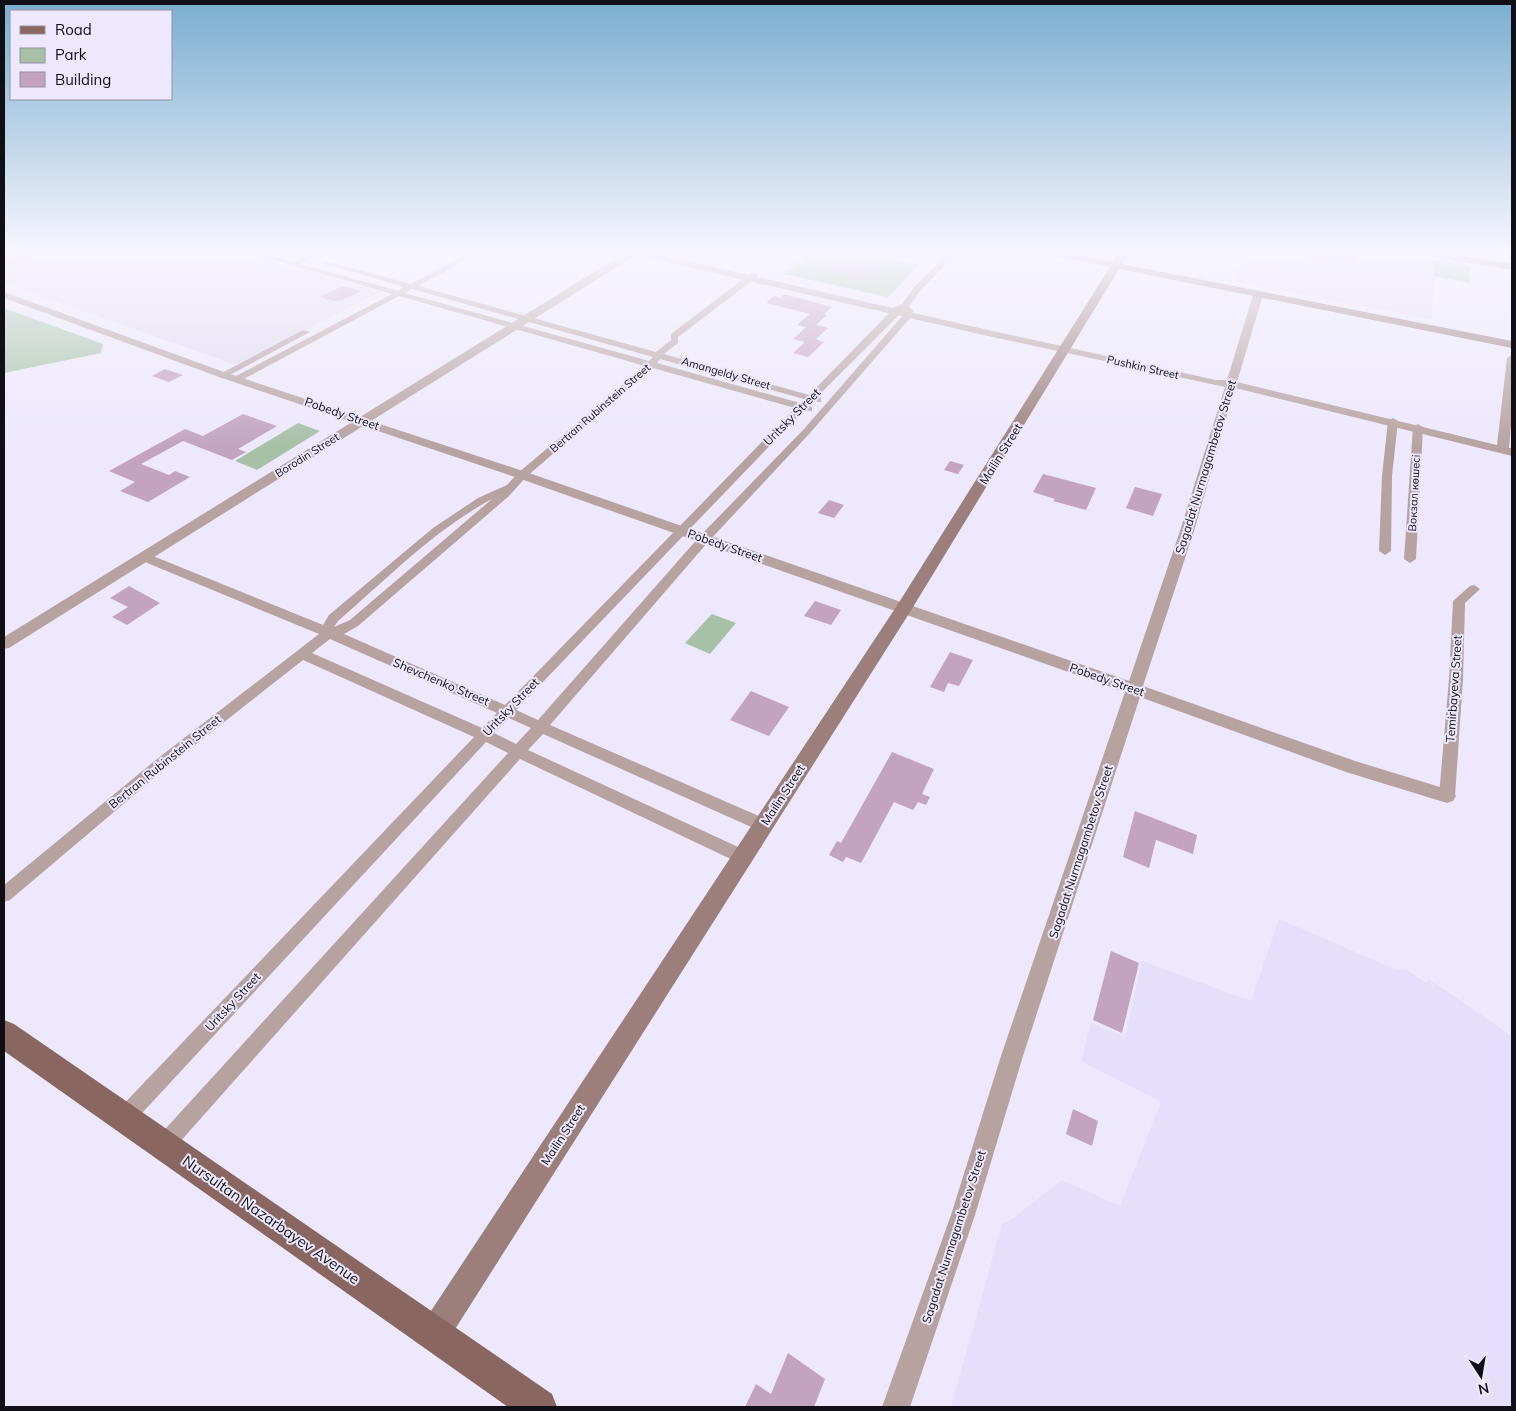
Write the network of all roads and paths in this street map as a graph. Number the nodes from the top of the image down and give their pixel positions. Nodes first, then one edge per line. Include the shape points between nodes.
1 (62, 317) edge
2 (335, 317) edge
3 (355, 317) edge
4 (482, 317) edge
5 (519, 317) edge
6 (530, 317) edge
7 (699, 317) edge
8 (897, 317) edge
9 (898, 317) edge
10 (929, 317) edge
11 (1086, 317) edge
12 (1249, 317) edge
13 (1369, 317) edge
14 (527, 319) junction
15 (515, 326) junction
16 (1512, 345) edge
17 (1067, 348) junction
18 (658, 355) junction
19 (1512, 358) edge
20 (652, 364) junction
21 (223, 375) junction
22 (237, 379) junction
23 (1222, 382) junction
24 (811, 398) junction
25 (831, 403) junction
26 (802, 406) junction
27 (823, 413) junction
28 (363, 421) junction
29 (1393, 421) junction
30 (1418, 427) junction
31 (1508, 450) edge
32 (517, 480) junction
33 (680, 531) junction
34 (704, 539) junction
35 (1384, 551) dead end
36 (144, 557) junction
37 (1410, 559) dead end
38 (1474, 590) dead end
39 (904, 608) junction
40 (329, 633) junction
41 (4, 644) edge
42 (302, 654) junction
43 (1135, 689) junction
44 (508, 710) junction
45 (541, 726) junction
46 (484, 735) junction
47 (518, 751) junction
48 (1446, 796) joint
49 (763, 825) junction
50 (743, 857) junction
51 (4, 895) edge
52 (4, 1034) edge
53 (124, 1118) junction
54 (164, 1145) junction
55 (434, 1334) junction
56 (538, 1407) edge
57 (896, 1407) edge

1 - 21 street, Pobedy Street
2 - 21 street
3 - 22 street
4 - 15 street, Amangeldy Street
5 - 14 street, Amangeldy Street
6 - 14 street, Borodin Street
7 - 18 street, Bertran Rubinstein Street via 674,336 675,341
8 - 24 street, Uritsky Street
9 - 25 street, Uritsky Street
10 - 17 street, Pushkin Street
11 - 17 main road, Mailin Street
12 - 23 street, Sagadat Nurmagambetov Street
13 - 16 main road
14 - 15 street, Borodin Street
14 - 18 street, Amangeldy Street
15 - 20 street, Amangeldy Street
15 - 28 street, Borodin Street
17 - 23 street, Pushkin Street
17 - 39 main road, Mailin Street
18 - 20 street, Bertran Rubinstein Street
18 - 24 street, Amangeldy Street
19 - 31 street
20 - 26 street, Amangeldy Street
20 - 32 street, Bertran Rubinstein Street
21 - 22 street, Pobedy Street
22 - 28 street, Pobedy Street
23 - 29 street, Pushkin Street
23 - 43 street, Sagadat Nurmagambetov Street via 1187,531
24 - 25 street, Amangeldy Street
24 - 26 street, Uritsky Street
25 - 27 street, Uritsky Street
26 - 27 street, Amangeldy Street
26 - 33 street, Uritsky Street
27 - 34 street, Uritsky Street
28 - 32 street, Pobedy Street
28 - 36 street, Borodin Street
29 - 30 street, Pushkin Street
29 - 35 street
30 - 31 street, Pushkin Street
30 - 37 street, Вокзал көшесі
32 - 33 street, Pobedy Street
32 - 40 street via 505,494 354,623
32 - 40 street via 442,526 333,618 328,627
33 - 34 street, Pobedy Street
33 - 44 street, Uritsky Street
34 - 39 street, Pobedy Street
34 - 45 street, Uritsky Street
36 - 40 street, Shevchenko Street
36 - 41 street, Borodin Street
38 - 48 street, Temirbayeva Street via 1459,601
39 - 43 street, Pobedy Street
39 - 49 main road, Mailin Street
40 - 42 street, Bertran Rubinstein Street
40 - 44 street, Shevchenko Street
42 - 46 street
42 - 51 street, Bertran Rubinstein Street via 162,763
43 - 48 street, Pobedy Street via 1352,767
43 - 57 street, Sagadat Nurmagambetov Street via 1012,1056 963,1216
44 - 45 street, Shevchenko Street
44 - 46 street, Uritsky Street
45 - 47 street, Uritsky Street
45 - 49 street, Shevchenko Street
46 - 47 street
46 - 53 street, Uritsky Street
47 - 50 street
47 - 54 street, Uritsky Street
49 - 50 main road, Mailin Street
50 - 55 main road, Mailin Street
52 - 53 main road, Nursultan Nazarbayev Avenue
53 - 54 main road, Nursultan Nazarbayev Avenue
54 - 55 main road, Nursultan Nazarbayev Avenue
55 - 56 main road, Nursultan Nazarbayev Avenue

